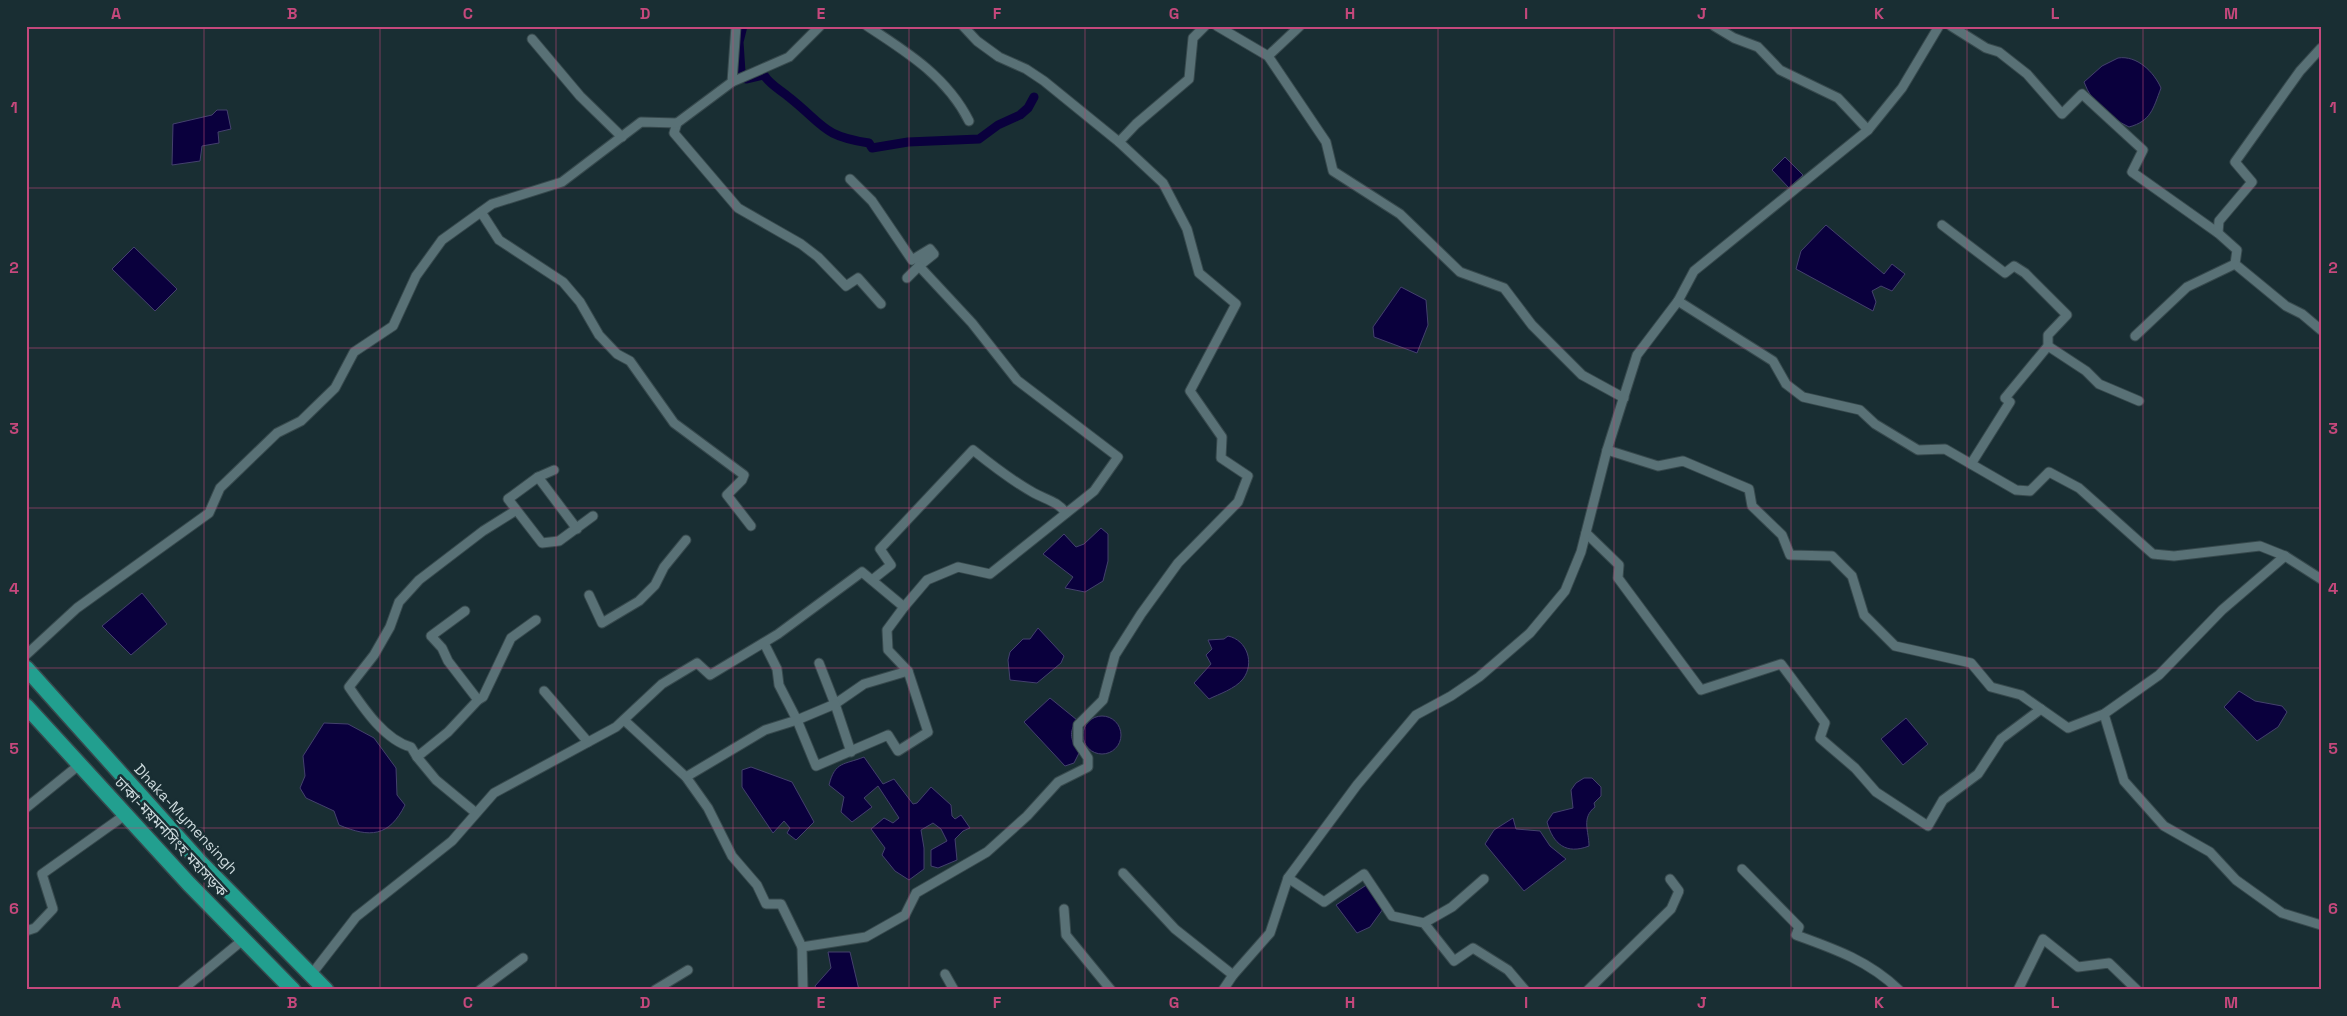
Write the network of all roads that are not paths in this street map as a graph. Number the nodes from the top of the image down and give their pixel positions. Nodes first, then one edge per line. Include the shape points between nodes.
1 (736, 26) edge
2 (820, 26) edge
3 (867, 26) edge
4 (963, 26) edge
5 (1205, 26) edge
6 (1217, 26) edge
7 (1300, 26) edge
8 (1714, 26) edge
9 (1939, 26) edge
10 (1951, 26) edge
11 (532, 39) dead end
12 (2319, 53) edge
13 (1268, 56) junction
14 (732, 82) junction
15 (969, 121) dead end
16 (677, 123) junction
17 (1868, 130) junction
18 (622, 137) junction
19 (1119, 142) junction
20 (850, 179) dead end
21 (482, 212) junction
22 (1942, 225) dead end
23 (2218, 233) junction
24 (2235, 264) junction
25 (919, 266) junction
26 (907, 278) dead end
27 (1678, 301) junction
28 (881, 304) dead end
29 (2321, 330) edge
30 (2135, 336) dead end
31 (2048, 346) junction
32 (1624, 398) junction
33 (2139, 401) dead end
34 (1607, 450) junction
35 (1972, 464) junction
36 (554, 470) dead end
37 (538, 477) junction
38 (515, 511) junction
39 (1066, 513) junction
40 (593, 516) dead end
41 (752, 526) dead end
42 (577, 529) junction
43 (1586, 533) junction
44 (686, 540) dead end
45 (2285, 556) junction
46 (2321, 579) edge
47 (872, 580) junction
48 (589, 596) dead end
49 (904, 607) junction
50 (465, 611) dead end
51 (536, 620) dead end
52 (764, 643) junction
53 (26, 655) edge
54 (819, 663) dead end
55 (26, 668) edge
56 (908, 671) junction
57 (544, 691) dead end
58 (478, 700) junction
59 (835, 704) junction
60 (26, 706) edge
61 (2041, 709) junction
62 (2104, 714) junction
63 (624, 720) junction
64 (797, 720) junction
65 (588, 742) junction
66 (851, 752) junction
67 (417, 757) junction
68 (79, 765) junction
69 (686, 776) junction
70 (26, 808) edge
71 (476, 813) junction
72 (125, 815) junction
73 (1742, 869) dead end
74 (1123, 873) dead end
75 (1288, 878) junction
76 (1484, 879) dead end
77 (1670, 879) dead end
78 (1064, 909) dead end
79 (1424, 923) junction
80 (2321, 925) edge
81 (26, 930) edge
82 (244, 939) junction
83 (802, 947) junction
84 (523, 958) dead end
85 (688, 970) dead end
86 (945, 974) dead end
87 (311, 975) junction
88 (1233, 975) junction
89 (182, 990) edge
90 (293, 990) edge
91 (326, 990) edge
92 (480, 990) edge
93 (655, 990) edge
94 (803, 990) edge
95 (954, 990) edge
96 (1111, 990) edge
97 (1223, 990) edge
98 (1525, 990) edge
99 (1588, 990) edge
100 (1899, 990) edge
101 (2018, 990) edge
102 (2138, 990) edge

1 - 14 street
2 - 14 street via 789,57
3 - 15 street via 911,54 946,85
4 - 19 street via 999,57 1044,81
5 - 19 street via 1193,38 1189,79
6 - 13 street
7 - 13 street
8 - 17 street via 1758,47 1780,70 1838,98
9 - 17 street via 1902,88
10 - 23 street via 1986,48 1999,52 2027,74 2062,114 2082,94 2143,150 2132,172
11 - 18 street via 580,96
12 - 23 street via 2300,71 2234,162 2252,182 2219,221
13 - 32 street via 1326,142 1333,170 1400,214 1460,272 1504,288 1532,325 1582,375
14 - 16 street
16 - 18 street via 641,122
16 - 28 street via 674,133 738,208 801,244 846,286 858,278
17 - 27 street via 1694,271
18 - 21 street via 562,182 492,204
19 - 83 street via 1163,183 1187,229 1199,273 1236,304 1190,391 1222,437 1221,458 1248,476 1238,502 1178,563 1115,655 1103,700 1078,725 1078,743 1088,758 1088,767 1058,782 1028,816 987,852 916,893 905,916 866,937
20 - 25 street via 872,201 912,260 930,249 934,254
21 - 41 street via 499,240 563,282 580,302 599,335 617,354 630,361 674,423 744,475 727,495
21 - 53 street via 442,240 416,276 393,326 354,352 335,388 300,421 277,433 220,488 209,513 78,608
22 - 31 street via 2005,273 2014,266 2025,273 2067,315 2048,335
23 - 24 street via 2237,250
24 - 29 street
24 - 30 street via 2187,287
25 - 26 street
25 - 39 street via 1017,380 1118,457 1094,491
27 - 32 street via 1638,355
27 - 35 street via 1773,361 1786,384 1804,397 1860,410 1875,424 1918,450 1945,449
31 - 33 street via 2086,371 2099,384
31 - 35 street via 2004,398 2010,402
32 - 34 street
34 - 43 street
34 - 61 street via 1658,466 1683,461 1749,489 1752,506 1782,534 1790,555 1832,556 1852,576 1864,615 1895,646 1971,663 1991,687 2021,695
35 - 45 street via 2016,490 2030,491 2049,472 2080,488 2152,554 2174,556 2260,546
36 - 37 street
37 - 38 street via 508,499
37 - 42 street
38 - 42 street via 542,543 559,541
38 - 67 street via 419,580 399,602 390,627 374,655 349,687 384,729 398,743 411,747
39 - 47 street via 1058,503 1003,474 973,450 880,548 891,565
39 - 49 street via 990,574 958,567 927,580
40 - 42 street
43 - 61 street via 1619,565 1618,578 1701,690 1781,664 1826,723 1820,738 1855,768 1876,792 1928,826 1943,800 1978,774 2000,739
43 - 75 street via 1565,591 1530,633 1479,676 1416,715 1357,785
44 - 48 street via 664,567 655,585 620,614 602,623
45 - 46 street
45 - 62 street via 2222,610 2158,675
47 - 49 street
47 - 52 street via 862,572
49 - 56 street via 887,630 888,650
50 - 58 street via 431,636
51 - 58 street via 511,638 483,697
52 - 63 street via 710,675 697,663 662,684
52 - 64 street via 777,668 779,685
54 - 59 street
55 - 87 highway, Dhaka-Mymensingh via 200,862
56 - 59 street via 864,684
56 - 66 street via 928,732 898,751 888,735
57 - 65 street
58 - 67 street via 448,732
59 - 64 street
59 - 66 street
60 - 68 highway, ঢাকা-ময়মনসিংহ মহাসড়ক
61 - 62 street via 2068,728
62 - 80 street via 2124,781 2164,826 2210,852 2236,880 2282,913
63 - 65 street
63 - 69 street
64 - 66 street via 816,766
64 - 69 street via 765,730
65 - 71 street via 494,793
67 - 71 street via 436,780
68 - 70 street
68 - 72 highway, ঢাকা-ময়মনসিংহ মহাসড়ক
69 - 83 street via 708,808 732,856 757,885 766,904 781,904
71 - 87 street via 452,841 356,917
72 - 81 street via 42,874 53,909 35,928
72 - 82 highway, ঢাকা-ময়মনসিংহ মহাসড়ক
73 - 100 street via 1799,926 1796,935 1849,954 1887,978
74 - 88 street via 1175,930
75 - 79 street via 1324,902 1364,874 1392,916
75 - 88 street via 1270,932
76 - 79 street via 1452,907
77 - 99 street via 1679,891 1671,909
78 - 96 street via 1066,935
79 - 98 street via 1454,961 1473,948 1508,970
82 - 89 street
82 - 90 highway, ঢাকা-ময়মনসিংহ মহাসড়ক
83 - 94 street
84 - 92 street
85 - 93 street
86 - 95 street
87 - 91 highway, Dhaka-Mymensingh
88 - 97 street
101 - 102 street via 2043,939 2078,967 2109,964

